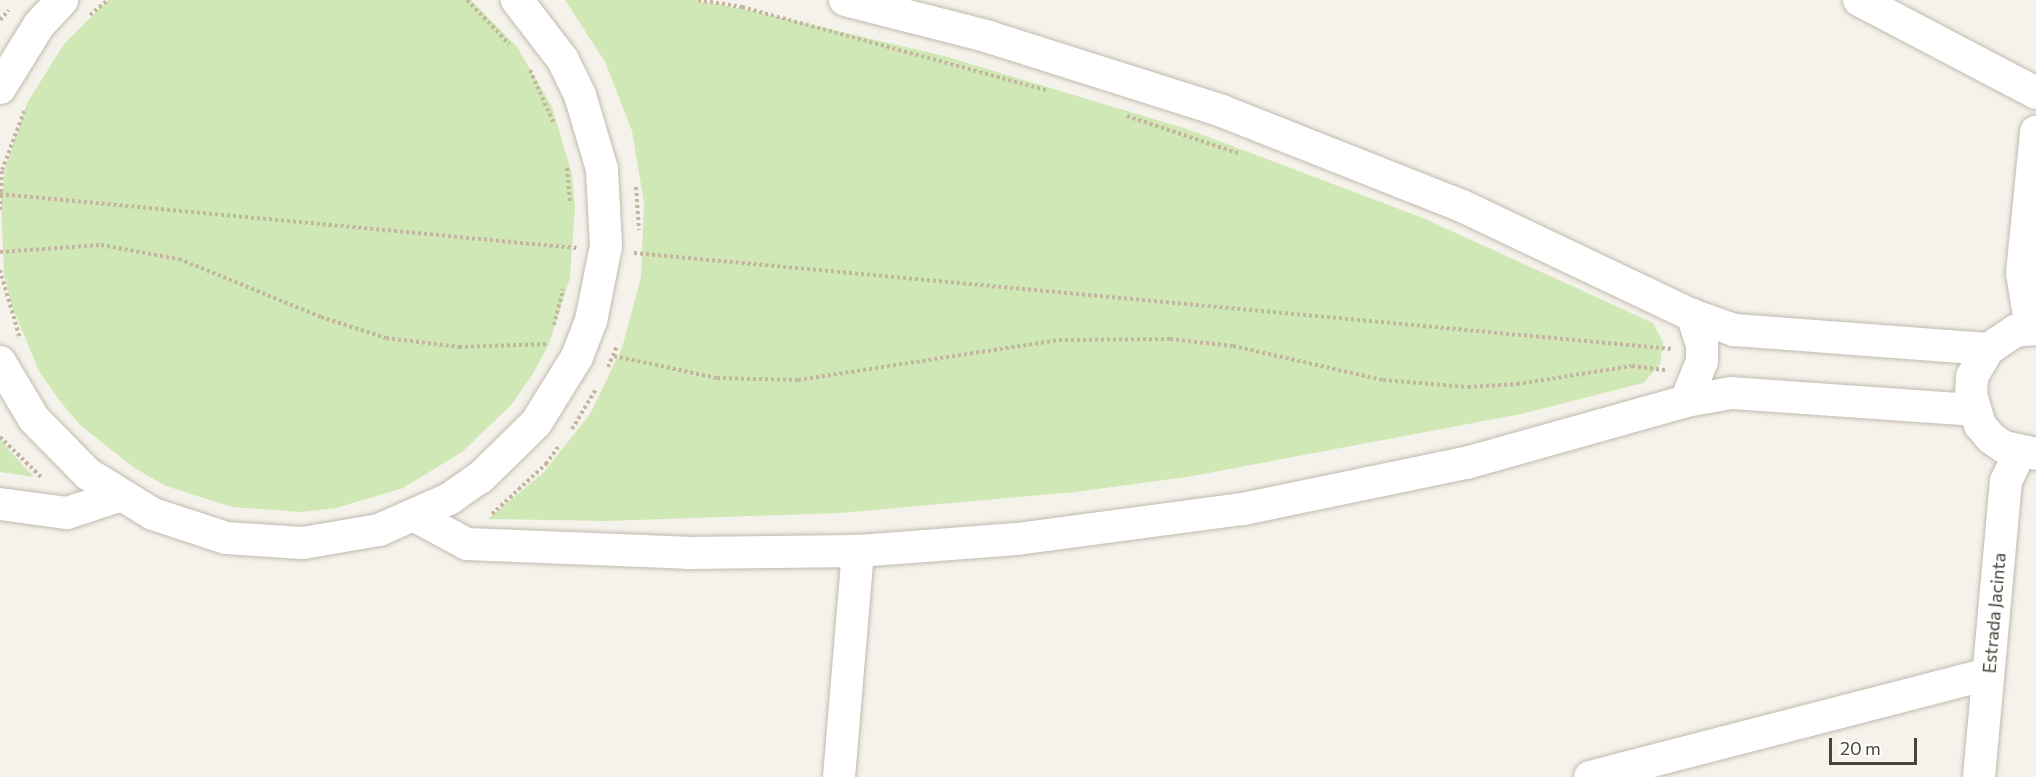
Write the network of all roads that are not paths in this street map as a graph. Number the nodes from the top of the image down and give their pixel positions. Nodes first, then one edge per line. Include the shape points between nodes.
1 (62, 0) edge
2 (517, 0) edge
3 (845, 0) edge
4 (1859, 0) edge
5 (920, 9) edge
6 (0, 88) edge
7 (2036, 93) edge
8 (2036, 132) edge
9 (1692, 315) junction
10 (2034, 328) edge
11 (1988, 349) junction
12 (11, 353) edge
13 (1686, 401) junction
14 (1974, 410) junction
15 (2028, 453) edge
16 (119, 496) junction
17 (0, 504) edge
18 (414, 516) junction
19 (858, 551) junction
20 (1988, 674) junction
21 (1636, 771) edge
22 (839, 777) edge
23 (1590, 777) edge
24 (1979, 777) edge

1 - 6 street via 34,32
2 - 18 street via 563,60 594,131 606,207 605,251 591,321 559,391 510,452 481,477
3 - 5 street
4 - 7 street
5 - 9 street via 1342,156 1460,205
8 - 10 street via 2022,273
9 - 11 street via 1734,330
9 - 13 street via 1702,351 1699,375
10 - 11 street via 2001,338
11 - 14 street via 1972,377
12 - 16 street via 34,419 59,448
13 - 14 street via 1731,393
13 - 19 street via 1466,463 1243,509 1017,539
14 - 15 street via 1991,438
15 - 20 street, Estrada Jacinta via 2006,481
16 - 17 street via 67,513
16 - 18 street via 189,528 264,543 341,538
18 - 19 street via 467,544 687,553
19 - 22 street
20 - 21 street
20 - 24 street, Estrada Jacinta
21 - 23 street

